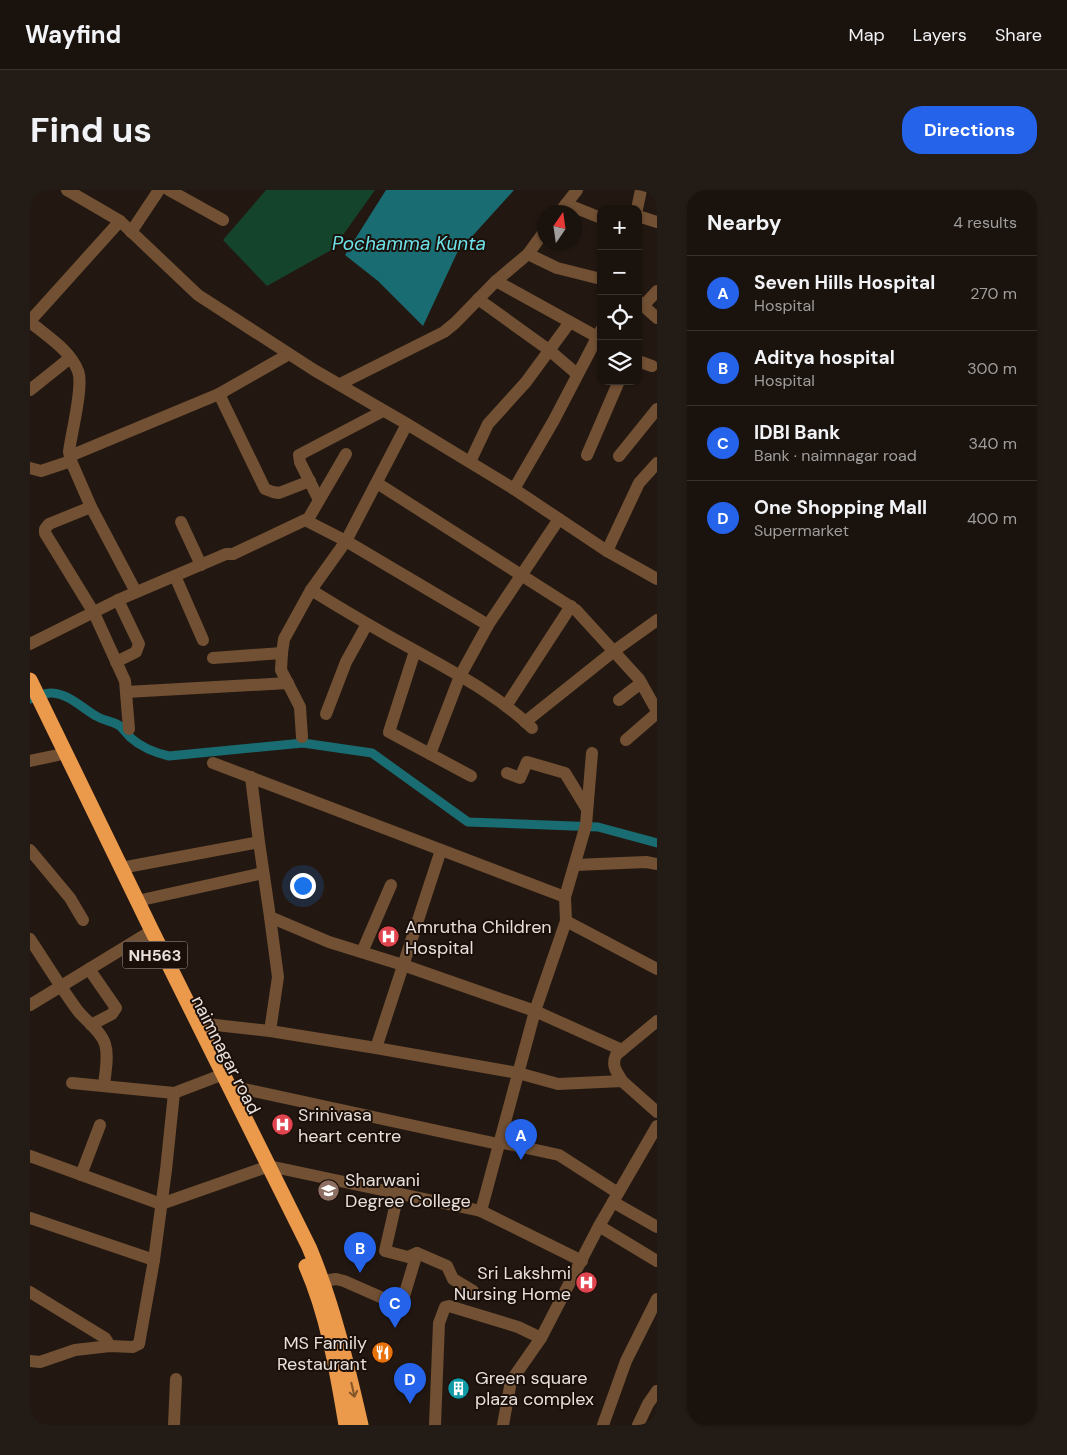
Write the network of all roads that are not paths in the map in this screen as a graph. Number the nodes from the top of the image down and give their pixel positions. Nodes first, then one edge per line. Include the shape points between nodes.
1 (67, 190) edge
2 (159, 190) edge
3 (169, 190) edge
4 (641, 190) edge
5 (568, 199) edge
6 (637, 205) edge
7 (597, 216) edge
8 (642, 217) edge
9 (223, 220) dead end
10 (120, 222) junction
11 (657, 222) edge
12 (131, 232) junction
13 (537, 242) edge
14 (528, 254) junction
15 (597, 278) edge
16 (496, 280) junction
17 (657, 291) edge
18 (478, 299) junction
19 (642, 302) edge
20 (642, 304) edge
21 (657, 318) edge
22 (30, 321) edge
23 (570, 322) junction
24 (597, 334) edge
25 (597, 340) edge
26 (549, 350) junction
27 (290, 354) junction
28 (70, 358) junction
29 (642, 362) edge
30 (652, 366) dead end
31 (577, 374) junction
32 (340, 384) junction
33 (617, 385) edge
34 (30, 390) edge
35 (219, 394) junction
36 (657, 409) edge
37 (383, 411) junction
38 (407, 424) junction
39 (346, 454) dead end
40 (587, 455) dead end
41 (619, 456) dead end
42 (71, 459) junction
43 (470, 462) junction
44 (657, 463) edge
45 (30, 468) edge
46 (310, 481) junction
47 (377, 483) junction
48 (514, 489) junction
49 (319, 500) junction
50 (91, 507) junction
51 (559, 519) junction
52 (307, 521) junction
53 (182, 522) dead end
54 (346, 541) junction
55 (607, 551) junction
56 (201, 565) junction
57 (521, 575) junction
58 (175, 576) junction
59 (657, 580) edge
60 (311, 590) junction
61 (136, 592) junction
62 (118, 600) junction
63 (571, 606) junction
64 (94, 613) junction
65 (657, 620) edge
66 (367, 624) junction
67 (488, 625) junction
68 (203, 640) dead end
69 (30, 644) edge
70 (415, 651) junction
71 (614, 651) junction
72 (282, 653) junction
73 (212, 658) dead end
74 (116, 662) junction
75 (460, 676) junction
76 (30, 680) edge
77 (288, 683) junction
78 (641, 683) junction
79 (126, 692) junction
80 (30, 695) edge
81 (619, 700) dead end
82 (506, 706) junction
83 (657, 712) edge
84 (326, 714) dead end
85 (129, 729) dead end
86 (302, 737) dead end
87 (54, 739) junction
88 (626, 740) dead end
89 (592, 753) dead end
90 (430, 754) junction
91 (58, 755) junction
92 (30, 762) edge
93 (212, 763) dead end
94 (507, 773) dead end
95 (471, 776) dead end
96 (250, 777) junction
97 (587, 809) junction
98 (259, 842) junction
99 (30, 850) edge
100 (442, 850) junction
101 (657, 864) edge
102 (575, 865) junction
103 (121, 868) junction
104 (264, 873) junction
105 (391, 885) dead end
106 (565, 897) junction
107 (137, 901) junction
108 (270, 917) junction
109 (83, 920) dead end
110 (566, 921) junction
111 (145, 935) junction
112 (30, 939) edge
113 (362, 952) junction
114 (403, 965) junction
115 (89, 969) junction
116 (657, 969) edge
117 (61, 987) junction
118 (30, 1006) edge
119 (535, 1011) junction
120 (657, 1021) edge
121 (198, 1023) junction
122 (91, 1025) junction
123 (270, 1031) junction
124 (376, 1048) junction
125 (622, 1050) junction
126 (518, 1073) junction
127 (216, 1077) junction
128 (622, 1081) junction
129 (72, 1083) dead end
130 (104, 1086) junction
131 (230, 1086) junction
132 (174, 1093) junction
133 (657, 1112) edge
134 (100, 1125) dead end
135 (657, 1126) edge
136 (498, 1143) junction
137 (30, 1156) edge
138 (265, 1167) junction
139 (81, 1175) junction
140 (398, 1194) junction
141 (615, 1198) junction
142 (161, 1204) junction
143 (480, 1211) junction
144 (30, 1218) edge
145 (599, 1226) junction
146 (657, 1228) edge
147 (417, 1253) junction
148 (154, 1260) junction
149 (582, 1261) junction
150 (657, 1261) edge
151 (324, 1281) junction
152 (473, 1290) dead end
153 (30, 1292) edge
154 (657, 1299) edge
155 (541, 1338) junction
156 (110, 1346) junction
157 (30, 1361) edge
158 (176, 1378) dead end
159 (657, 1391) edge
160 (360, 1419) edge
161 (174, 1425) edge
162 (346, 1425) edge
163 (368, 1425) edge
164 (435, 1425) edge
165 (503, 1425) edge
166 (603, 1425) edge
167 (638, 1425) edge

1 - 10 street
2 - 12 street
3 - 9 street
4 - 6 street
5 - 7 street
8 - 11 street
10 - 12 street
10 - 22 street
12 - 27 street via 198,295
13 - 14 street
14 - 15 street via 558,268
14 - 16 street
16 - 18 street
16 - 23 street
17 - 19 street
18 - 26 street
18 - 32 street via 444,332
20 - 21 street
22 - 28 street
23 - 24 street
23 - 26 street
25 - 31 street
26 - 31 street
26 - 43 street via 526,382 488,424
27 - 32 street
27 - 35 street
28 - 34 street
28 - 42 street via 80,378 70,445
29 - 30 street
31 - 48 street
32 - 37 street
33 - 40 street
35 - 42 street
35 - 46 street via 265,489 278,493
36 - 41 street
37 - 38 street
37 - 46 street via 301,453 298,458
38 - 43 street
38 - 47 street
39 - 49 street
42 - 45 street via 41,471
42 - 50 street
43 - 48 street
44 - 55 street via 639,483
46 - 49 street
47 - 54 street
47 - 57 street
48 - 51 street
49 - 52 street
50 - 61 street
50 - 64 street via 48,524 45,533
51 - 55 street
51 - 57 street
52 - 54 street
52 - 56 street
53 - 56 street
54 - 60 street
54 - 67 street
55 - 59 street
56 - 58 street
57 - 63 street
57 - 67 street
58 - 61 street
58 - 68 street
60 - 66 street
60 - 72 street via 284,639
61 - 62 street
62 - 64 street
62 - 74 street via 139,644 136,652
63 - 71 street
63 - 82 street
64 - 69 street
64 - 74 street
65 - 71 street
66 - 70 street
66 - 84 street via 346,662
67 - 75 street
70 - 75 street
70 - 90 street via 388,732
71 - 78 street
71 - 82 street via 528,725
72 - 73 street
72 - 77 street via 281,670
74 - 79 street via 125,681
75 - 82 street
75 - 90 street
76 - 87 highway, NH563
77 - 79 street
77 - 86 street via 300,707
78 - 81 street
78 - 83 street
79 - 85 street
80 - 87 highway, NH563
83 - 88 street
87 - 91 highway, naimnagar road / NH563
87 - 103 highway, NH563
89 - 97 street
90 - 95 street
91 - 92 street
91 - 111 highway, naimnagar road / NH563
93 - 96 street
94 - 97 street via 520,778 527,762 565,772
96 - 98 street
96 - 100 street
97 - 102 street via 583,840
98 - 103 street
98 - 104 street
99 - 109 street via 70,898
100 - 106 street
100 - 114 street
101 - 102 street
102 - 106 street
103 - 107 highway, NH563
104 - 107 street
104 - 108 street
105 - 113 street
106 - 110 street
107 - 121 highway, NH563
108 - 113 street
108 - 123 street via 278,985
110 - 116 street
110 - 119 street
111 - 115 street
111 - 127 highway, naimnagar road / NH563
112 - 117 street
113 - 114 street
114 - 119 street
114 - 124 street
115 - 117 street
115 - 122 street via 116,1008 115,1012
117 - 118 street
117 - 122 street
119 - 125 street
119 - 126 street
120 - 125 street
121 - 123 street
121 - 131 highway, NH563
122 - 130 street via 101,1036 107,1053
123 - 124 street
124 - 126 street
125 - 128 street via 613,1063
126 - 128 street via 558,1084
126 - 136 street
127 - 132 street
127 - 138 highway, naimnagar road / NH563
128 - 133 street
129 - 130 street
130 - 132 street
131 - 136 street
131 - 138 highway, NH563
132 - 142 street
134 - 139 street
135 - 141 street
136 - 141 street via 559,1155
136 - 143 street
137 - 139 street
138 - 140 street
138 - 142 street
138 - 151 highway, NH563
138 - 162 highway, naimnagar road / NH563 via 320,1303
139 - 142 street
140 - 143 street
140 - 147 street via 385,1250 408,1257
141 - 145 street
141 - 146 street
142 - 148 street
143 - 149 street
144 - 148 street
145 - 149 street
145 - 150 street
147 - 151 street via 401,1306 344,1281
147 - 152 street via 447,1266 453,1279
148 - 156 street via 139,1344 133,1347
149 - 155 street
151 -> 160 highway, NH563
153 - 156 street via 105,1338
154 - 166 street via 626,1361
155 - 164 street via 509,1324 445,1307 439,1323
155 - 165 street via 511,1381
156 - 157 street via 75,1350 40,1362
158 - 161 street
159 - 167 street
160 - 163 highway

